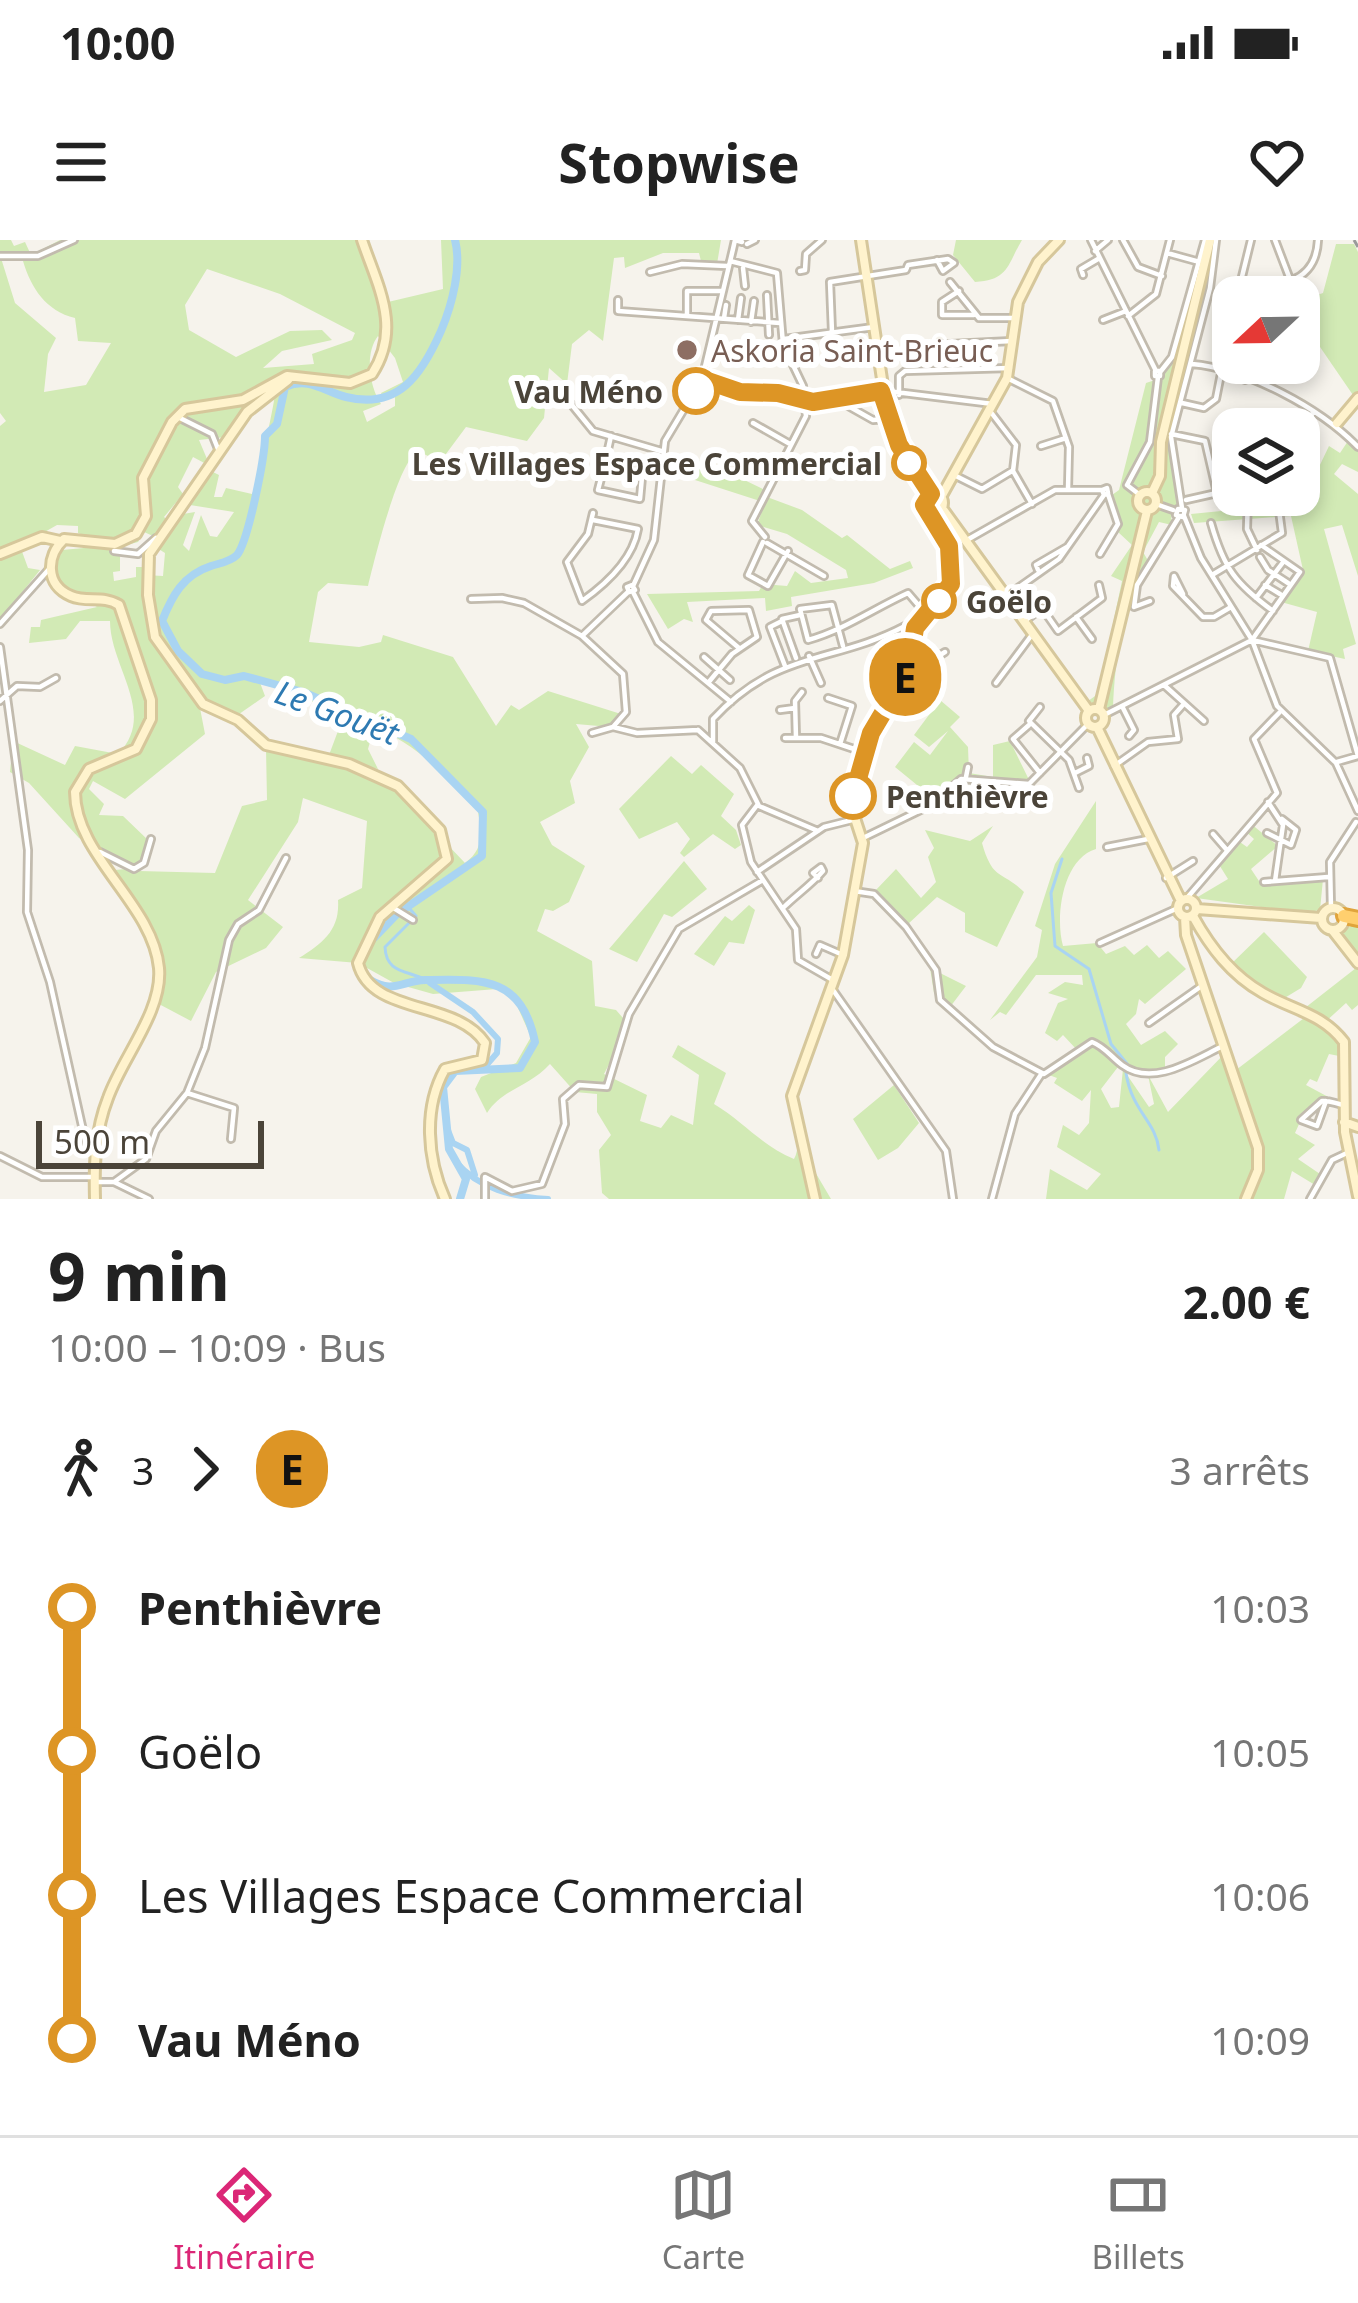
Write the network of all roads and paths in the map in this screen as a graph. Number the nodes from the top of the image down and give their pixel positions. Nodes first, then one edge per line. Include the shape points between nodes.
1 (74, 240) edge
2 (362, 240) edge
3 (822, 240) edge
4 (861, 240) edge
5 (1059, 240) edge
6 (1107, 240) edge
7 (1124, 240) edge
8 (1171, 240) edge
9 (1210, 240) edge
10 (1251, 240) edge
11 (1275, 240) edge
12 (1318, 240) edge
13 (745, 241) edge
14 (1094, 249) edge
15 (1167, 253) junction
16 (0, 256) edge
17 (938, 260) dead end
18 (1196, 261) junction
19 (729, 264) junction
20 (744, 266) junction
21 (800, 271) dead end
22 (650, 272) dead end
23 (1083, 275) dead end
24 (1162, 276) junction
25 (1242, 276) edge
26 (1289, 276) edge
27 (1298, 276) edge
28 (866, 277) junction
29 (950, 282) dead end
30 (742, 284) dead end
31 (722, 291) junction
32 (959, 291) junction
33 (766, 295) dead end
34 (741, 298) dead end
35 (618, 299) dead end
36 (754, 301) dead end
37 (726, 305) dead end
38 (1127, 313) junction
39 (687, 314) junction
40 (976, 315) junction
41 (720, 317) junction
42 (737, 320) junction
43 (1102, 320) dead end
44 (751, 322) junction
45 (1012, 322) junction
46 (780, 323) junction
47 (768, 324) junction
48 (874, 326) junction
49 (832, 332) junction
50 (769, 335) dead end
51 (782, 340) junction
52 (1012, 341) junction
53 (931, 345) dead end
54 (787, 357) junction
55 (754, 361) dead end
56 (1192, 364) junction
57 (1212, 368) edge
58 (1009, 373) junction
59 (1158, 373) junction
60 (702, 379) junction
61 (337, 380) junction
62 (1217, 384) edge
63 (1254, 384) edge
64 (883, 392) junction
65 (899, 394) junction
66 (834, 398) junction
67 (1358, 398) edge
68 (805, 400) junction
69 (568, 401) dead end
70 (1182, 403) junction
71 (991, 408) junction
72 (1304, 408) edge
73 (1320, 415) edge
74 (177, 416) junction
75 (889, 419) junction
76 (1337, 422) junction
77 (752, 424) dead end
78 (1171, 434) junction
79 (611, 436) junction
80 (1066, 438) junction
81 (790, 444) junction
82 (1041, 446) dead end
83 (1358, 447) edge
84 (663, 452) junction
85 (221, 454) junction
86 (605, 464) junction
87 (1013, 471) junction
88 (954, 475) junction
89 (1127, 485) junction
90 (1067, 489) junction
91 (1105, 492) junction
92 (1152, 493) junction
93 (1140, 495) junction
94 (937, 503) junction
95 (1032, 504) junction
96 (1156, 504) junction
97 (1148, 511) junction
98 (1181, 511) junction
99 (1250, 516) edge
100 (1279, 516) edge
101 (1211, 523) dead end
102 (172, 524) junction
103 (1282, 532) junction
104 (1214, 533) junction
105 (1205, 537) dead end
106 (967, 540) junction
107 (60, 541) junction
108 (765, 541) junction
109 (1286, 547) dead end
110 (114, 551) dead end
111 (788, 551) junction
112 (1259, 551) junction
113 (0, 554) edge
114 (1100, 554) dead end
115 (1284, 561) junction
116 (1228, 566) junction
117 (50, 568) junction
118 (613, 573) junction
119 (1275, 574) junction
120 (824, 576) dead end
121 (1212, 576) junction
122 (1288, 583) dead end
123 (1265, 585) junction
124 (1099, 586) dead end
125 (631, 589) junction
126 (1183, 594) dead end
127 (1280, 594) dead end
128 (1008, 595) junction
129 (1256, 598) junction
130 (471, 599) dead end
131 (1150, 601) dead end
132 (1134, 607) junction
133 (1232, 607) junction
134 (1274, 611) junction
135 (926, 614) junction
136 (800, 615) junction
137 (1130, 615) dead end
138 (1076, 617) junction
139 (1026, 620) junction
140 (782, 621) junction
141 (0, 623) edge
142 (915, 628) junction
143 (838, 632) junction
144 (1035, 633) junction
145 (582, 636) junction
146 (1092, 640) dead end
147 (1252, 640) junction
148 (0, 647) edge
149 (843, 647) junction
150 (739, 648) junction
151 (945, 652) dead end
152 (808, 656) junction
153 (704, 657) dead end
154 (798, 660) junction
155 (785, 666) junction
156 (909, 669) junction
157 (718, 672) junction
158 (56, 678) dead end
159 (730, 680) dead end
160 (996, 682) dead end
161 (708, 683) junction
162 (821, 683) dead end
163 (1164, 684) junction
164 (802, 692) dead end
165 (3, 696) edge
166 (828, 698) dead end
167 (856, 698) dead end
168 (731, 702) junction
169 (852, 706) junction
170 (1122, 706) junction
171 (1182, 706) junction
172 (795, 707) junction
173 (1040, 707) dead end
174 (780, 710) dead end
175 (1097, 712) junction
176 (1281, 712) junction
177 (716, 715) junction
178 (1204, 721) dead end
179 (1031, 724) junction
180 (1093, 725) junction
181 (613, 727) junction
182 (710, 728) junction
183 (699, 731) junction
184 (592, 733) dead end
185 (1129, 736) dead end
186 (796, 738) junction
187 (785, 739) dead end
188 (713, 743) junction
189 (840, 744) junction
190 (862, 752) junction
191 (1060, 752) junction
192 (1087, 758) dead end
193 (1336, 763) junction
194 (968, 766) dead end
195 (1114, 766) junction
196 (1040, 773) junction
197 (1076, 773) junction
198 (966, 777) junction
199 (1079, 788) dead end
200 (1268, 802) junction
201 (758, 805) junction
202 (1358, 811) edge
203 (856, 819) junction
204 (1282, 819) junction
205 (1357, 822) edge
206 (818, 831) junction
207 (1267, 833) dead end
208 (1213, 834) dead end
209 (863, 838) junction
210 (151, 839) dead end
211 (1148, 839) junction
212 (1280, 844) junction
213 (1132, 846) junction
214 (1107, 847) dead end
215 (1226, 848) junction
216 (100, 852) junction
217 (1128, 854) dead end
218 (286, 858) dead end
219 (1193, 861) dead end
220 (760, 876) junction
221 (1328, 877) junction
222 (818, 878) dead end
223 (1166, 878) junction
224 (1275, 881) junction
225 (1264, 882) dead end
226 (854, 891) junction
227 (1182, 902) junction
228 (783, 908) junction
229 (395, 910) junction
230 (1192, 914) junction
231 (412, 919) dead end
232 (1322, 919) junction
233 (1341, 920) edge
234 (809, 940) dead end
235 (1100, 944) dead end
236 (820, 945) junction
237 (816, 955) dead end
238 (843, 955) junction
239 (1358, 963) edge
240 (833, 985) junction
241 (1203, 985) junction
242 (1149, 1022) dead end
243 (1223, 1046) junction
244 (1042, 1073) junction
245 (187, 1093) junction
246 (1326, 1101) junction
247 (1344, 1105) junction
248 (1344, 1122) junction
249 (1358, 1126) edge
250 (230, 1138) dead end
251 (92, 1149) junction
252 (1347, 1153) junction
253 (0, 1156) edge
254 (94, 1179) junction
255 (114, 1182) junction
256 (1358, 1196) edge
257 (95, 1199) edge
258 (149, 1199) edge
259 (445, 1199) edge
260 (485, 1199) edge
261 (815, 1199) edge
262 (952, 1199) edge
263 (992, 1199) edge
264 (1246, 1199) edge
265 (1310, 1199) edge

1 - 16 street via 38,256
2 - 61 main road via 388,345 367,379
3 - 21 street
4 - 28 main road
5 - 45 main road
6 - 14 street
7 - 24 street via 1138,268
8 - 15 street
9 - 18 street
9 - 56 street via 1214,273
9 - 92 main road
10 - 25 street
11 - 26 street
12 - 27 street via 1311,266
13 - 19 street
14 - 23 street
14 - 38 street
15 - 18 street
15 - 24 street
17 - 28 street
18 - 59 street via 1172,357
19 - 20 street
19 - 22 street
19 - 31 street
20 - 30 street
20 - 46 street via 777,273
24 - 38 street via 1154,298
28 - 48 main road
28 - 49 street via 830,282
29 - 32 street
31 - 39 street via 687,291
31 - 41 street
32 - 40 street
32 - 40 street via 941,303 942,315
33 - 47 street
34 - 42 street
35 - 39 street via 618,311
36 - 44 street
37 - 41 street
38 - 43 street
38 - 59 street
39 - 41 street
40 - 45 street
41 - 42 street
41 - 60 street
42 - 44 street
44 - 47 street
45 - 52 main road
46 - 47 street
46 - 51 street
47 - 50 street
48 - 49 street
48 - 64 main road
49 - 51 street
51 - 54 street
52 - 53 street
52 - 58 main road
54 - 55 street
54 - 68 street
56 - 57 street
56 - 70 street
58 - 65 street via 905,371
58 - 71 main road
58 - 80 street via 1050,397
59 - 89 street via 1150,442
60 - 68 street
60 - 84 street
61 - 74 main road via 287,376 243,400
61 - 85 main road via 291,379 272,388
62 - 70 street via 1214,403
63 - 72 street
64 - 65 street
64 - 66 street
64 - 75 main road
65 - 71 street
66 - 68 street
66 - 75 street via 873,420
67 - 76 main road
68 - 81 street via 806,416
69 - 79 street via 593,431
70 - 78 street
71 - 87 street via 1016,445
71 - 88 main road
73 - 76 street
74 - 85 street via 212,434
74 - 107 main road via 143,478 146,516 136,534 115,544
75 - 94 main road
76 - 83 street
77 - 81 street
78 - 98 street
78 - 98 street via 1205,441 1217,493
79 - 84 street
79 - 86 street
80 - 82 street
80 - 90 street
81 - 108 street via 752,521
84 - 125 street via 655,540
85 - 102 main road
86 - 86 street via 598,490 640,500 642,477
87 - 88 street via 982,488
87 - 95 street
88 - 94 main road
89 - 91 street
89 - 93 street
90 - 91 street
90 - 95 street
91 - 114 street via 1118,520
91 - 128 street via 1067,547
92 - 93 main road
92 - 96 main road
93 - 97 main road
94 - 106 main road
94 - 135 main road via 936,533 949,546 952,579
95 - 106 street
96 - 97 main road
96 - 98 street
97 - 175 main road
98 - 121 street
98 - 132 street via 1137,585
99 - 112 street via 1247,529
100 - 103 street
101 - 104 street
102 - 110 street via 142,551
102 - 229 main road via 147,561 149,612 160,647 203,704 266,745 384,776 440,830 447,859
103 - 109 street
103 - 112 street
104 - 105 street
104 - 116 street
106 - 128 main road
107 - 113 main road via 42,537
107 - 117 main road
108 - 111 street
108 - 111 street via 748,574 768,586
111 - 120 street
112 - 115 street
112 - 116 street
112 - 119 street
115 - 119 street
115 - 134 street via 1300,572
116 - 121 street
116 - 129 street
117 - 141 street
117 - 216 main road via 72,597 119,605 151,700 136,749 89,769 76,786 77,809
118 - 118 street via 582,601 567,562 593,517 638,529
118 - 125 street
119 - 122 street
119 - 123 street
121 - 133 street
123 - 127 street
123 - 129 street
124 - 138 street via 1102,598
125 - 145 street
125 - 161 street via 658,643
126 - 133 street via 1207,619
128 - 139 main road
129 - 134 street
130 - 145 street via 524,604
131 - 132 street
132 - 137 street
133 - 147 street
134 - 147 street
135 - 142 main road
135 - 143 street via 908,592
136 - 140 street
136 - 143 street via 806,640
136 - 143 street via 802,608 832,605
138 - 139 street via 1058,631 1042,608
138 - 146 street
139 - 144 main road
140 - 154 street
140 - 155 street via 770,627
142 - 149 street
142 - 156 main road
143 - 149 street
144 - 160 street
144 - 175 main road
145 - 181 street via 625,678 626,712
147 - 163 street
147 - 176 street
147 - 193 street via 1330,658 1358,755
148 - 165 street
149 - 152 street
150 - 150 street via 756,639 752,612 711,610 706,620
150 - 157 street
151 - 156 street
152 - 154 street
152 - 162 street
153 - 157 street
154 - 155 street
155 - 168 street
156 - 190 main road
157 - 159 street
157 - 161 street
158 - 165 street
161 - 168 street
163 - 170 street
163 - 171 street
164 - 172 street
165 - 251 street via 28,850 27,912
166 - 169 street
167 - 169 street
168 - 177 street
169 - 189 street
170 - 175 street
170 - 185 street via 1134,730
171 - 178 street
171 - 195 street via 1174,715 1180,737 1148,742
172 - 174 street
172 - 186 street
173 - 179 street
175 - 180 main road
175 - 180 main road
176 - 193 street
176 - 200 street via 1254,739 1277,793
177 - 182 street
177 - 183 street
179 - 191 street
179 - 196 street via 1012,739
180 - 191 street
180 - 195 main road
181 - 183 street
181 - 184 street
182 - 183 street
182 - 188 street
183 - 188 street
186 - 187 street
186 - 189 street
188 - 201 street via 740,768
189 - 190 street
190 - 203 main road
191 - 196 street
191 - 197 street
192 - 197 street
193 - 202 street
194 - 198 street
195 - 211 main road
196 - 198 street via 1016,787
197 - 199 street
198 - 209 street
200 - 204 street
200 - 215 street
201 - 206 street
201 - 220 street via 741,831
202 - 205 street
203 - 206 street
203 - 209 main road
204 - 212 street
204 - 212 street via 1296,830 1291,845
205 - 221 street
206 - 220 street
207 - 212 street
208 - 215 street
209 - 226 main road
210 - 216 street via 134,869
211 - 213 street
211 - 223 main road
212 - 224 street
213 - 214 street
213 - 217 street
215 - 227 street
216 - 251 main road via 152,944 159,972
218 - 245 street via 259,910 229,940 206,1048
219 - 223 street
220 - 228 street
220 - 260 street via 679,929 629,1014 607,1088 579,1085 563,1100 565,1124 542,1184 512,1191 483,1181
221 - 224 street
221 - 233 street
222 - 228 street
223 - 227 main road
224 - 225 street
226 - 238 main road
226 - 244 street via 874,894 906,927 936,970 946,1007 984,1041
227 - 230 main road
227 - 230 main road
227 - 235 street
228 - 240 street via 796,929 798,960
229 - 231 street
229 - 259 main road via 364,940 358,968 379,992 439,1010 482,1036 487,1048 477,1063 445,1069 433,1098 431,1146
230 - 232 main road
230 - 241 main road
230 - 247 main road via 1239,976 1338,1035 1346,1050
232 - 233 main road
232 - 233 main road
233 - 239 main road via 1344,947
234 - 236 street
236 - 237 street
236 - 238 street
238 - 240 main road
240 - 261 main road via 792,1096
240 - 262 street via 946,1151
241 - 242 street
241 - 243 main road
243 - 244 street via 1185,1066 1143,1073 1092,1042
243 - 264 main road via 1259,1159
244 - 263 street via 1015,1114
245 - 250 street via 235,1109
245 - 255 street via 156,1131 146,1160
246 - 246 street via 1311,1106 1300,1120 1317,1126
246 - 247 street
247 - 248 main road
248 - 249 main road
248 - 252 main road
251 - 254 main road
252 - 256 main road
252 - 265 street via 1332,1160
253 - 254 street via 42,1177
254 - 255 street
254 - 257 main road
255 - 258 street

